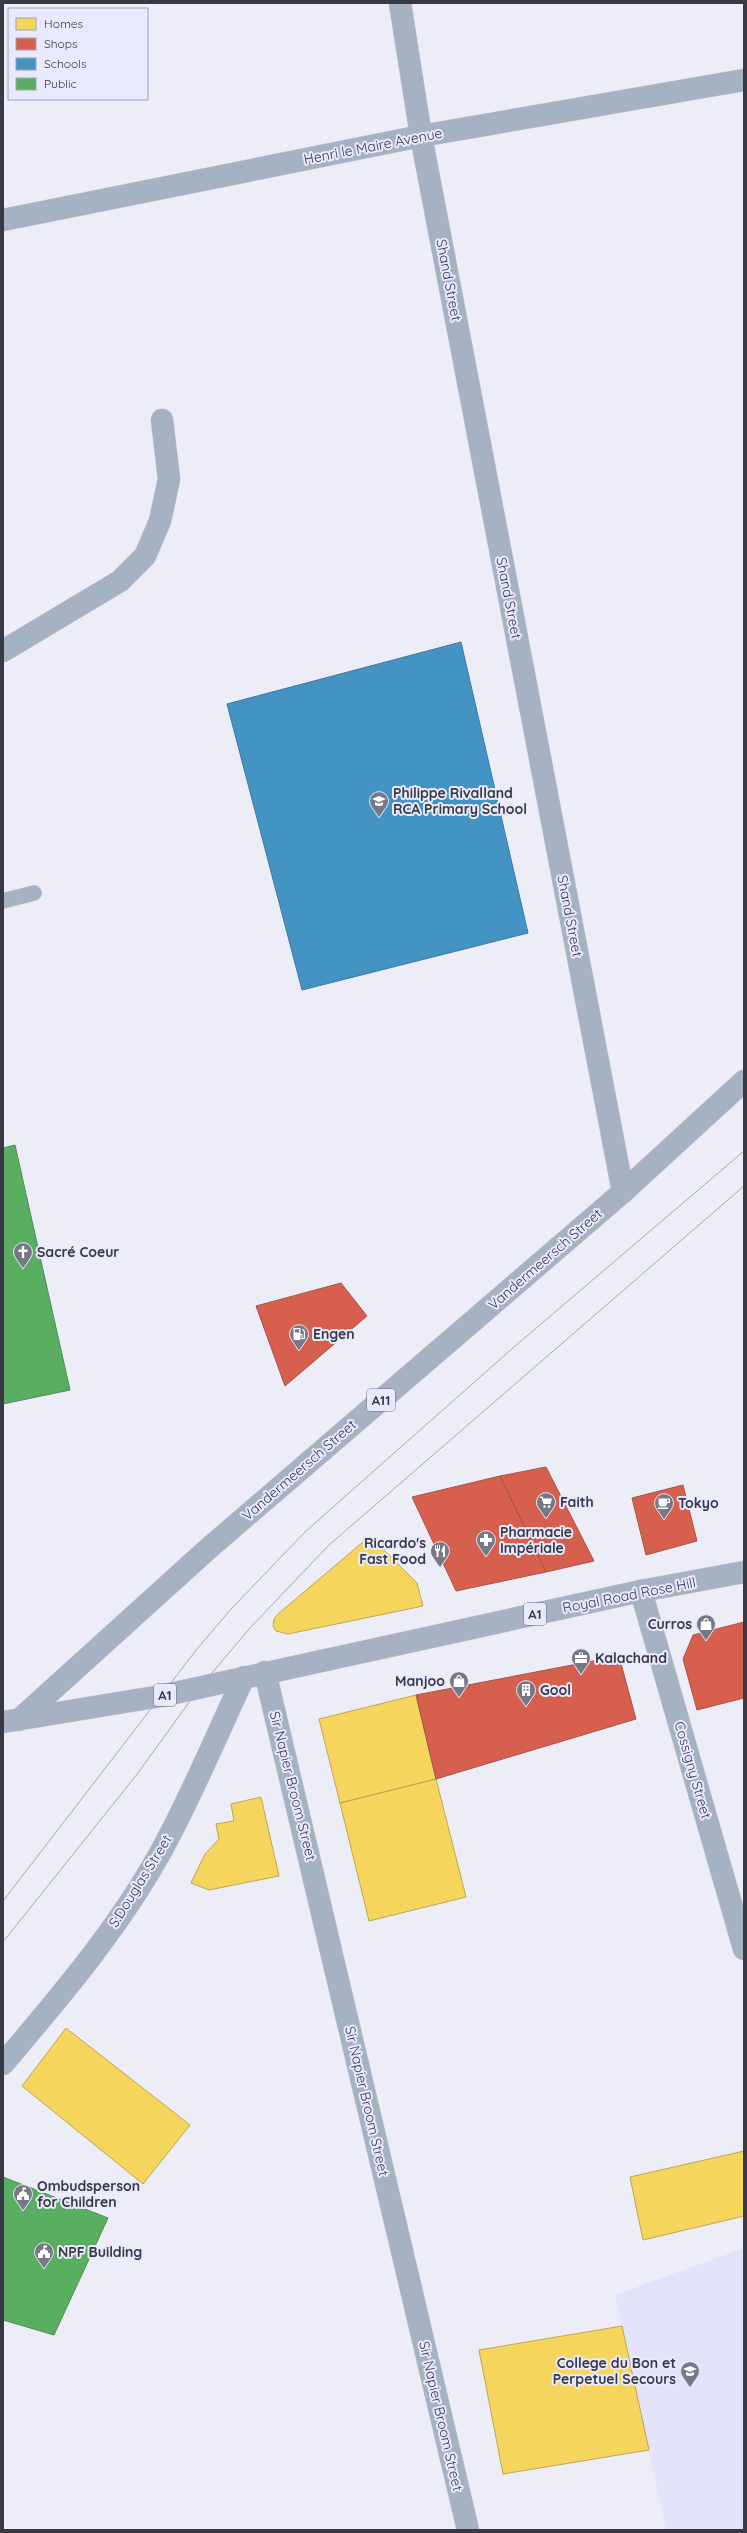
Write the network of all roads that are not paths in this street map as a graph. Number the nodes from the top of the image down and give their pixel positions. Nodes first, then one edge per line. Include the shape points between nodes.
1 (400, 3) edge
2 (744, 80) edge
3 (421, 136) junction
4 (3, 220) edge
5 (162, 420) dead end
6 (3, 651) edge
7 (34, 893) dead end
8 (3, 901) edge
9 (744, 1082) edge
10 (622, 1192) junction
11 (744, 1572) edge
12 (641, 1591) junction
13 (265, 1672) junction
14 (244, 1677) junction
15 (11, 1721) edge
16 (744, 1949) edge
17 (3, 2064) edge
18 (468, 2530) edge

1 - 3 street, Shand Street
2 - 3 street, Henri le Maire Avenue
3 - 4 street, Henri le Maire Avenue
3 - 10 street, Shand Street
5 - 6 street via 169,479 160,521 145,556 120,581
7 - 8 lane
9 - 10 main road, Vandermeersch Street / A11
10 - 15 main road, Vandermeersch Street / A11
11 - 12 main road, Royal Road Rose Hill / A1
12 - 13 main road, Royal Road Rose Hill / A1
12 - 16 street, Cossigny Street
13 - 14 main road, A1
13 - 18 street, Sir Napier Broom Street
14 - 15 main road, A1 via 161,1696
14 - 17 street, S.Douglas Street via 159,1856 100,1944

